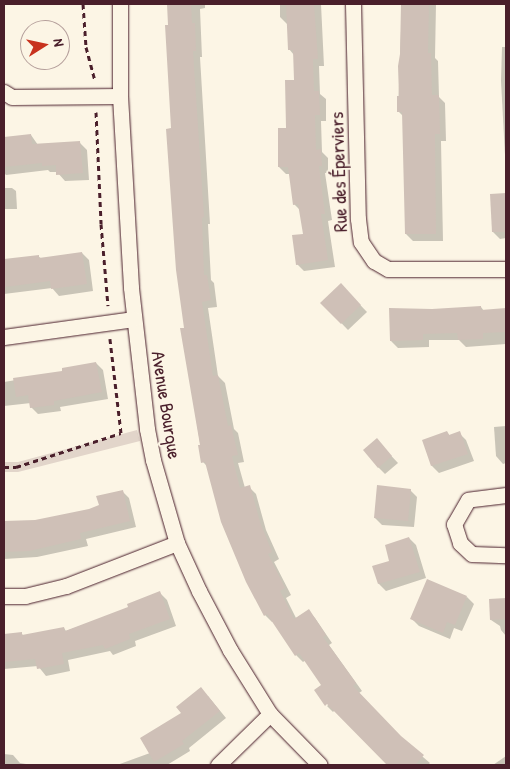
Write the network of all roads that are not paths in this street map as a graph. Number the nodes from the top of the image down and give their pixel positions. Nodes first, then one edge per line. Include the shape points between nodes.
1 (120, 4) edge
2 (353, 4) edge
3 (4, 92) edge
4 (120, 96) junction
5 (506, 269) edge
6 (134, 319) junction
7 (4, 338) edge
8 (506, 495) edge
9 (177, 543) junction
10 (506, 555) edge
11 (4, 596) edge
12 (270, 714) junction
13 (218, 765) edge
14 (320, 765) edge

1 - 4 street, Avenue Bourque
2 - 5 street, Rue des Éperviers via 358,219 362,242 374,261 388,269
3 - 4 street via 12,97
4 - 6 street, Avenue Bourque
6 - 7 street
6 - 9 street, Avenue Bourque via 147,429
8 - 10 street via 468,500 454,524 460,543 472,554
9 - 11 street via 66,586 25,596
9 - 12 street, Avenue Bourque via 230,650
12 - 13 street
12 - 14 street, Avenue Bourque

